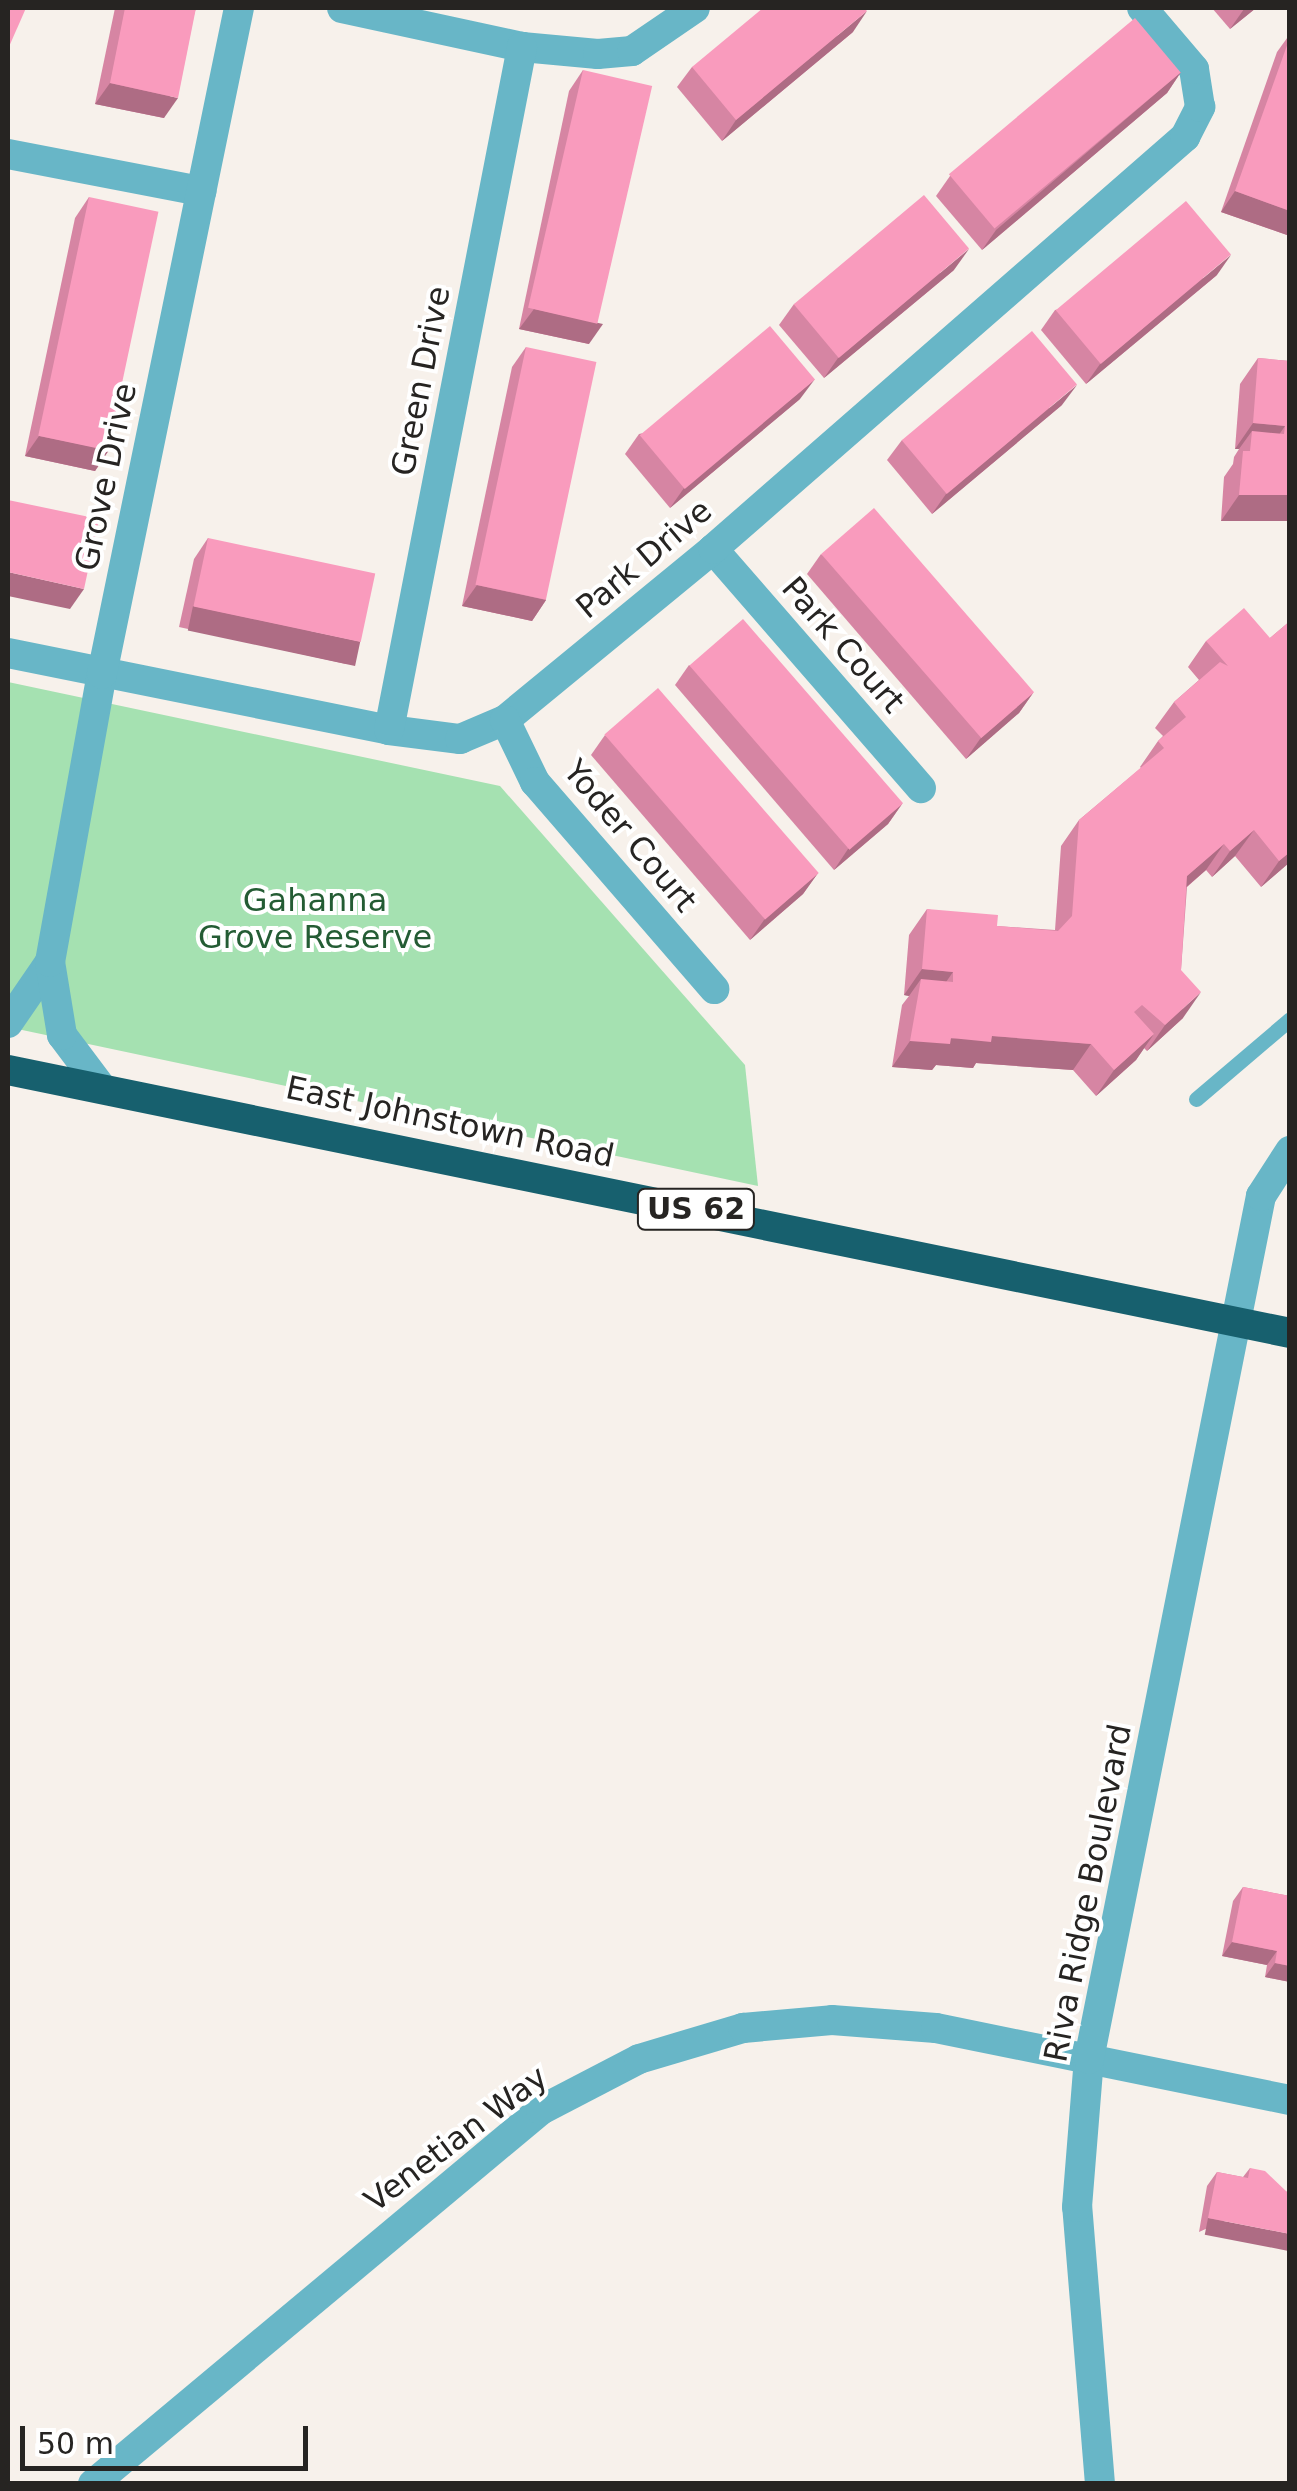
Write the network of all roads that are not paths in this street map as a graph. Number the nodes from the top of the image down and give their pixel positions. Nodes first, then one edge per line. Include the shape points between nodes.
1 (239, 8) edge
2 (342, 8) edge
3 (695, 8) edge
4 (1142, 8) edge
5 (522, 46) junction
6 (8, 154) edge
7 (200, 191) junction
8 (712, 549) junction
9 (8, 653) edge
10 (102, 674) junction
11 (505, 720) junction
12 (388, 730) junction
13 (920, 788) dead end
14 (50, 962) junction
15 (714, 989) dead end
16 (1290, 1018) edge
17 (8, 1023) edge
18 (8, 1070) edge
19 (101, 1088) junction
20 (1196, 1098) dead end
21 (1290, 1151) edge
22 (1238, 1323) junction
23 (1290, 1333) edge
24 (1090, 2059) junction
25 (1290, 2100) edge
26 (93, 2484) edge
27 (1100, 2484) edge

1 - 7 street, Grove Drive
2 - 5 street
3 - 5 street via 632,51
4 - 8 street, Park Drive via 1194,69 1200,107 1185,136
5 - 12 street, Green Drive
6 - 7 street
7 - 10 street, Grove Drive
8 - 11 street, Park Drive
8 - 13 street, Park Court
9 - 10 street, Park Drive
10 - 12 street, Park Drive
10 - 14 street, Grove Drive
11 - 12 street, Park Drive via 460,738
11 - 15 street, Yoder Court via 535,782
14 - 17 street, Grove Drive
14 - 19 street, Grove Drive via 62,1035
16 - 20 lane
18 - 19 highway, East Johnstown Road / US 62
19 - 22 highway, East Johnstown Road / US 62
21 - 22 street, Riva Ridge Boulevard via 1261,1196
22 - 23 highway, East Johnstown Road / US 62
22 - 24 street, Riva Ridge Boulevard
24 - 25 street, Venetian Way
24 - 26 street, Venetian Way via 936,2028 832,2020 743,2028 639,2059 541,2110
24 - 27 street, Riva Ridge Boulevard via 1077,2207

